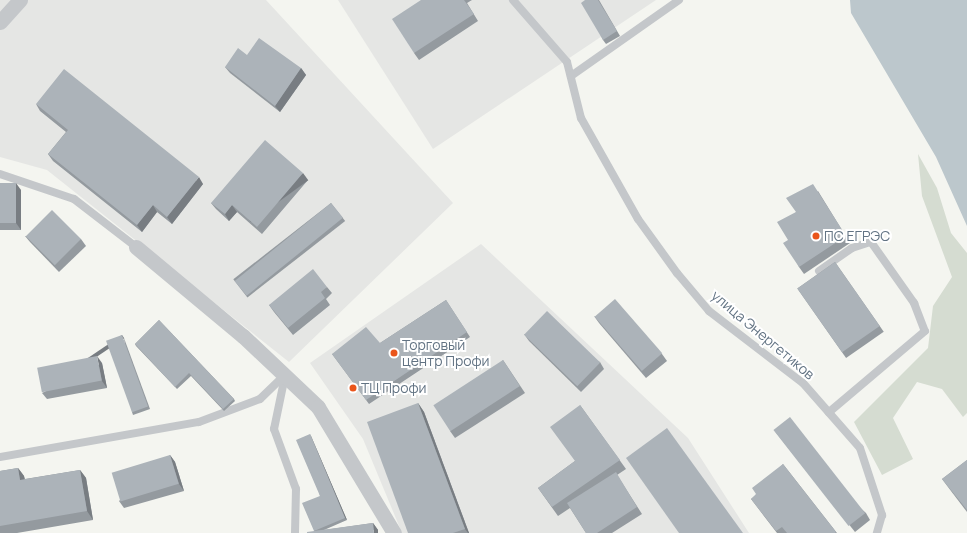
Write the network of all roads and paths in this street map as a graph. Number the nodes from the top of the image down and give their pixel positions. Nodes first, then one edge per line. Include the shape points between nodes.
1 (20, 0) edge
2 (513, 0) edge
3 (679, 0) edge
4 (0, 22) edge
5 (571, 76) junction
6 (0, 174) edge
7 (136, 247) joint
8 (819, 271) edge
9 (285, 376) junction
10 (829, 412) junction
11 (0, 457) edge
12 (295, 533) edge
13 (394, 533) edge
14 (877, 533) edge

1 - 4 street
2 - 5 lane, улица Энергетиков via 567,62
3 - 5 lane
5 - 10 lane, улица Энергетиков via 581,118 606,166 638,219 677,273 709,311 803,383
6 - 7 lane via 74,198
7 - 9 street
8 - 10 lane via 852,248 871,242 914,303 925,331
9 - 11 lane via 260,399 198,422
9 - 12 lane via 274,429 296,489
9 - 13 street via 318,407
10 - 14 lane, улица Энергетиков via 860,448 882,515

